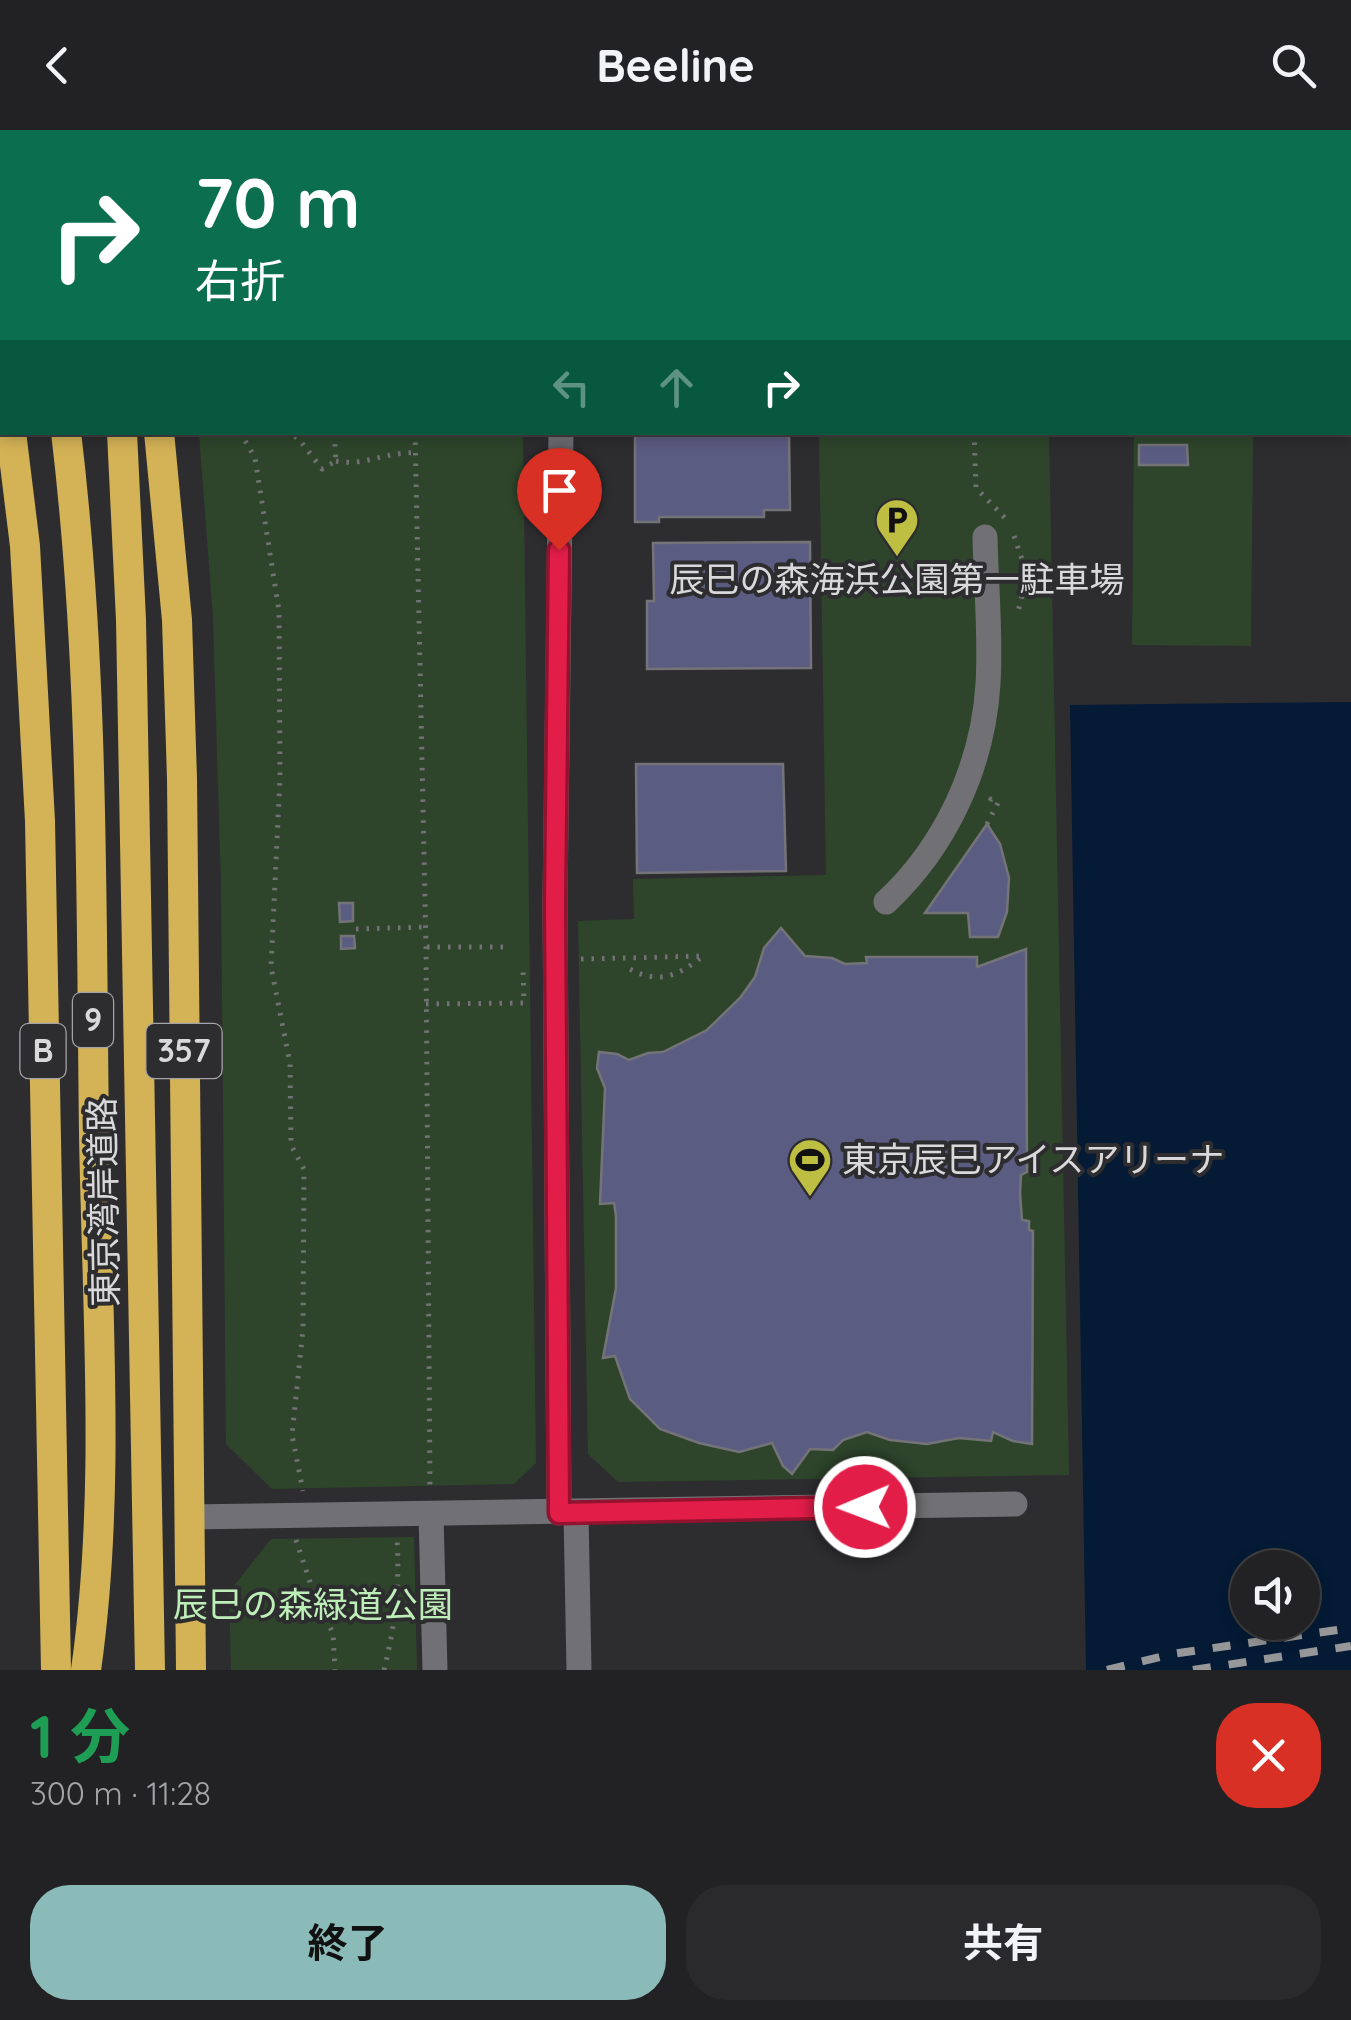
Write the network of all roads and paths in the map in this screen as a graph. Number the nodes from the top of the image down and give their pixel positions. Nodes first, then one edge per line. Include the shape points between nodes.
1 (12, 435) edge
2 (66, 435) edge
3 (122, 435) edge
4 (159, 435) edge
5 (242, 435) edge
6 (292, 435) edge
7 (334, 435) edge
8 (415, 435) edge
9 (561, 435) edge
10 (416, 453) junction
11 (336, 461) junction
12 (984, 537) dead end
13 (986, 824) dead end
14 (976, 826) dead end
15 (886, 902) dead end
16 (424, 928) junction
17 (356, 929) dead end
18 (508, 947) dead end
19 (426, 948) junction
20 (574, 959) dead end
21 (626, 967) dead end
22 (523, 970) dead end
23 (426, 1004) junction
24 (303, 1494) dead end
25 (1015, 1504) dead end
26 (568, 1513) junction
27 (431, 1514) junction
28 (188, 1517) junction
29 (396, 1531) dead end
30 (294, 1532) dead end
31 (56, 1670) edge
32 (86, 1670) edge
33 (150, 1670) edge
34 (191, 1670) edge
35 (336, 1670) edge
36 (384, 1670) edge
37 (435, 1670) edge
38 (579, 1670) edge

1 - 31 highway, B via 40,821
2 - 32 highway, 9 via 87,671 100,1470
3 - 33 highway, 東京湾岸道路 / 357
4 - 28 highway, 357 via 177,620 182,780
5 - 24 path via 255,458 280,611 270,967 290,1063 292,1145 304,1169 303,1329 292,1436
6 - 11 path via 322,469
7 - 11 path
8 - 10 path
9 - 26 street via 555,903
10 - 11 path
10 - 16 path
12 - 15 street via 988,684 978,752 933,850
13 - 14 path via 998,803 990,799
16 - 17 path
16 - 19 path
18 - 19 path
19 - 23 path
20 - 21 path via 702,956 682,973 659,978
22 - 23 path via 524,1003
23 - 27 path
25 - 26 street
26 - 27 street
26 - 38 street
27 - 28 street
27 - 37 street
28 - 34 highway, 357
29 - 36 path via 398,1589
30 - 35 path via 333,1633

